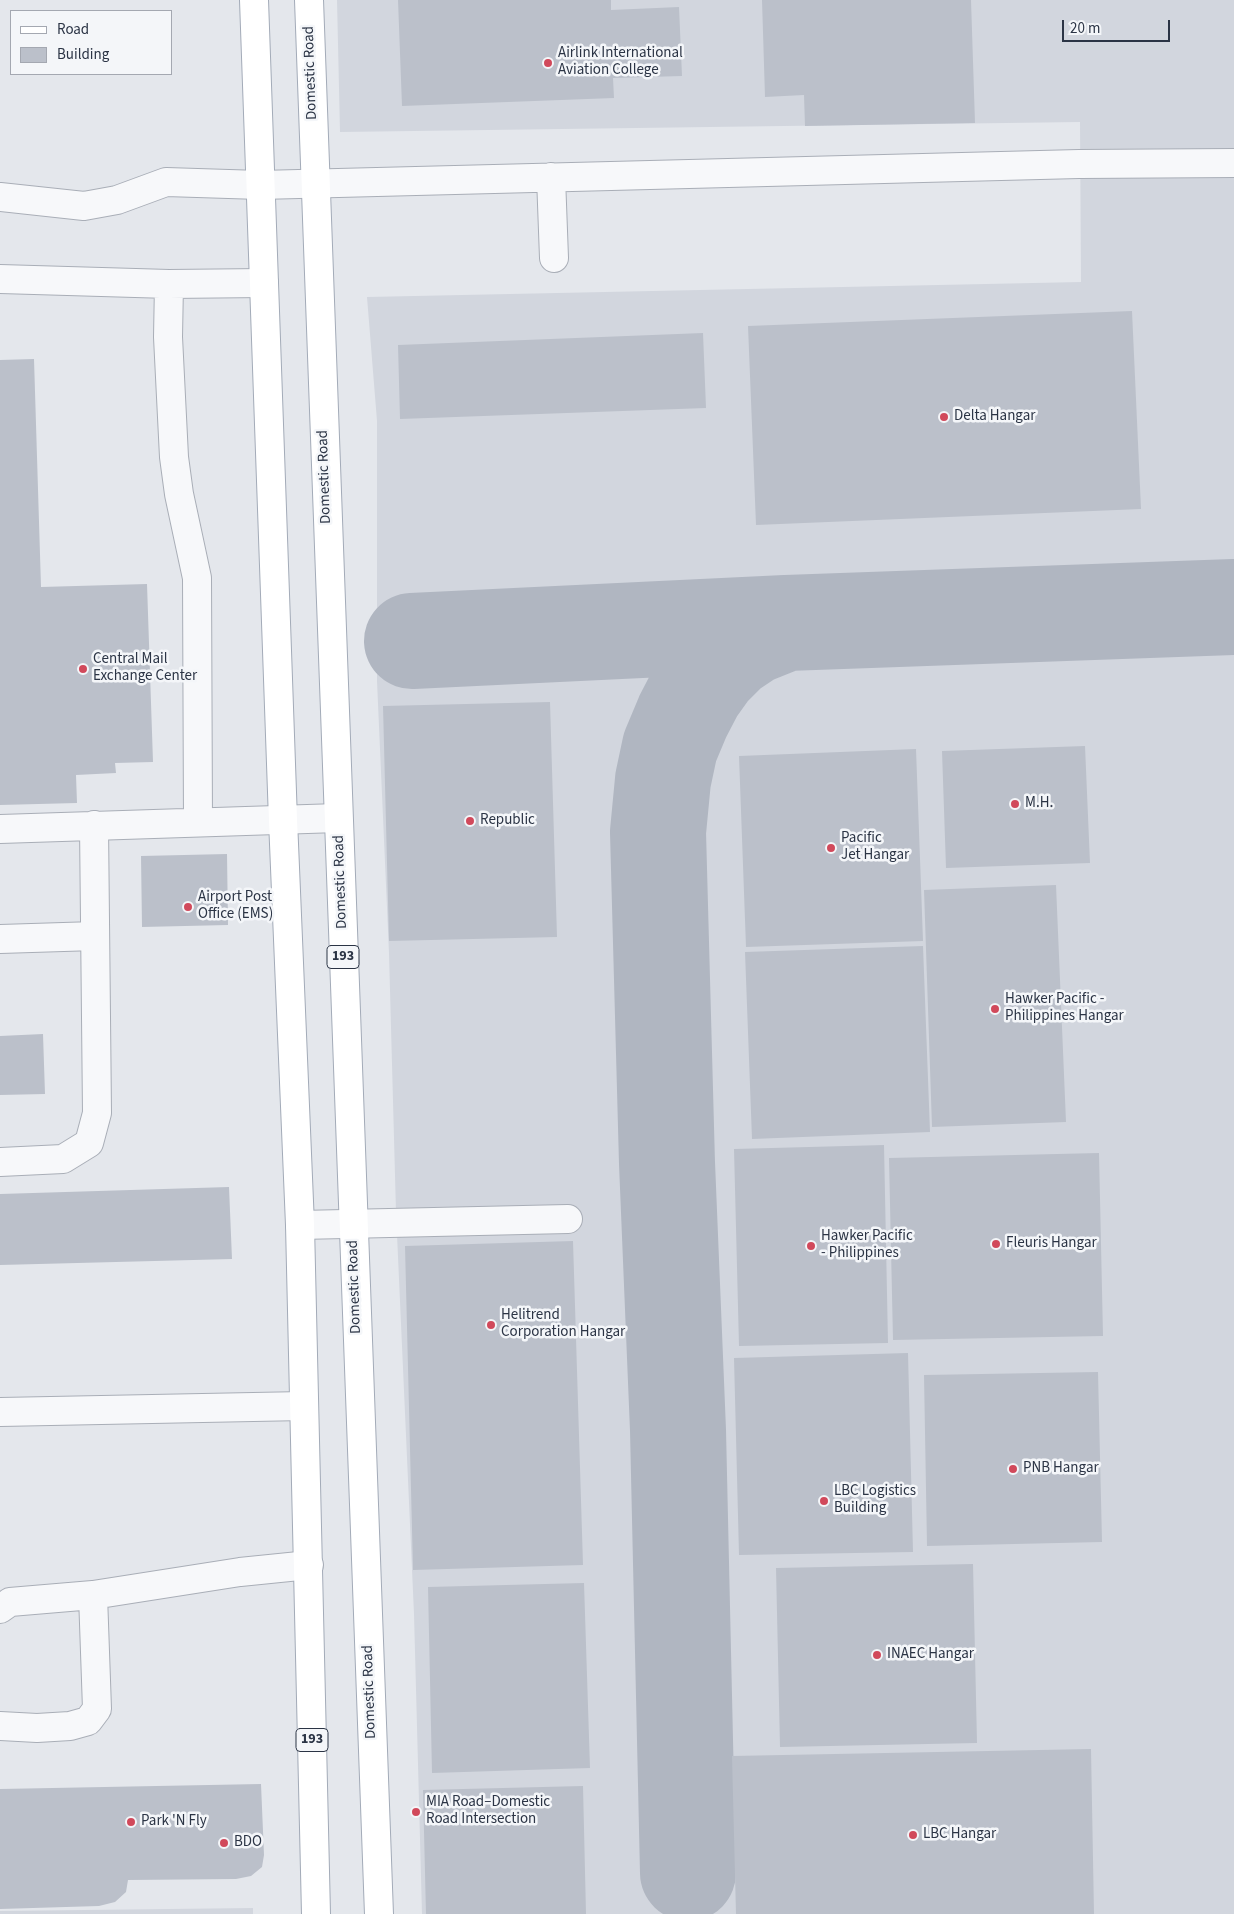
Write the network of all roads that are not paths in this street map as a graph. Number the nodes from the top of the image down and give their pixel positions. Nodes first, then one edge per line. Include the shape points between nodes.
1 (254, 0) edge
2 (309, 0) edge
3 (1234, 163) edge
4 (551, 177) junction
5 (314, 183) junction
6 (260, 185) junction
7 (0, 197) edge
8 (554, 258) dead end
9 (0, 279) edge
10 (264, 283) junction
11 (169, 284) junction
12 (338, 818) junction
13 (283, 820) junction
14 (198, 822) junction
15 (94, 825) junction
16 (0, 829) edge
17 (95, 936) junction
18 (0, 938) edge
19 (0, 1162) edge
20 (568, 1219) dead end
21 (300, 1225) junction
22 (353, 1225) junction
23 (304, 1406) junction
24 (0, 1412) edge
25 (309, 1565) junction
26 (93, 1595) junction
27 (0, 1609) edge
28 (0, 1726) edge
29 (316, 1914) edge
30 (379, 1914) edge

1 - 6 main road, 193
2 - 5 main road, Domestic Road / 193
3 - 4 lane
4 - 5 lane
4 - 8 lane
5 - 6 lane
5 - 12 main road, Domestic Road / 193
6 - 7 lane via 166,182 117,200 84,206
6 - 10 main road, 193
9 - 11 lane
10 - 11 lane
10 - 13 main road, 193
11 - 14 lane via 168,337 174,457 197,578
12 - 13 lane
12 - 22 main road, Domestic Road / 193
13 - 14 lane
13 - 21 main road, 193
14 - 15 lane
15 - 16 lane
15 - 17 lane
17 - 18 lane
17 - 19 lane via 96,1113 89,1143 63,1159
20 - 22 lane
21 - 22 lane
21 - 23 main road, 193
22 - 30 main road, Domestic Road / 193
23 - 24 lane
23 - 25 main road, 193
25 - 26 lane via 240,1572
25 - 29 main road, 193
26 - 27 lane via 10,1602
26 - 28 lane via 96,1709 88,1721 70,1726 37,1728

